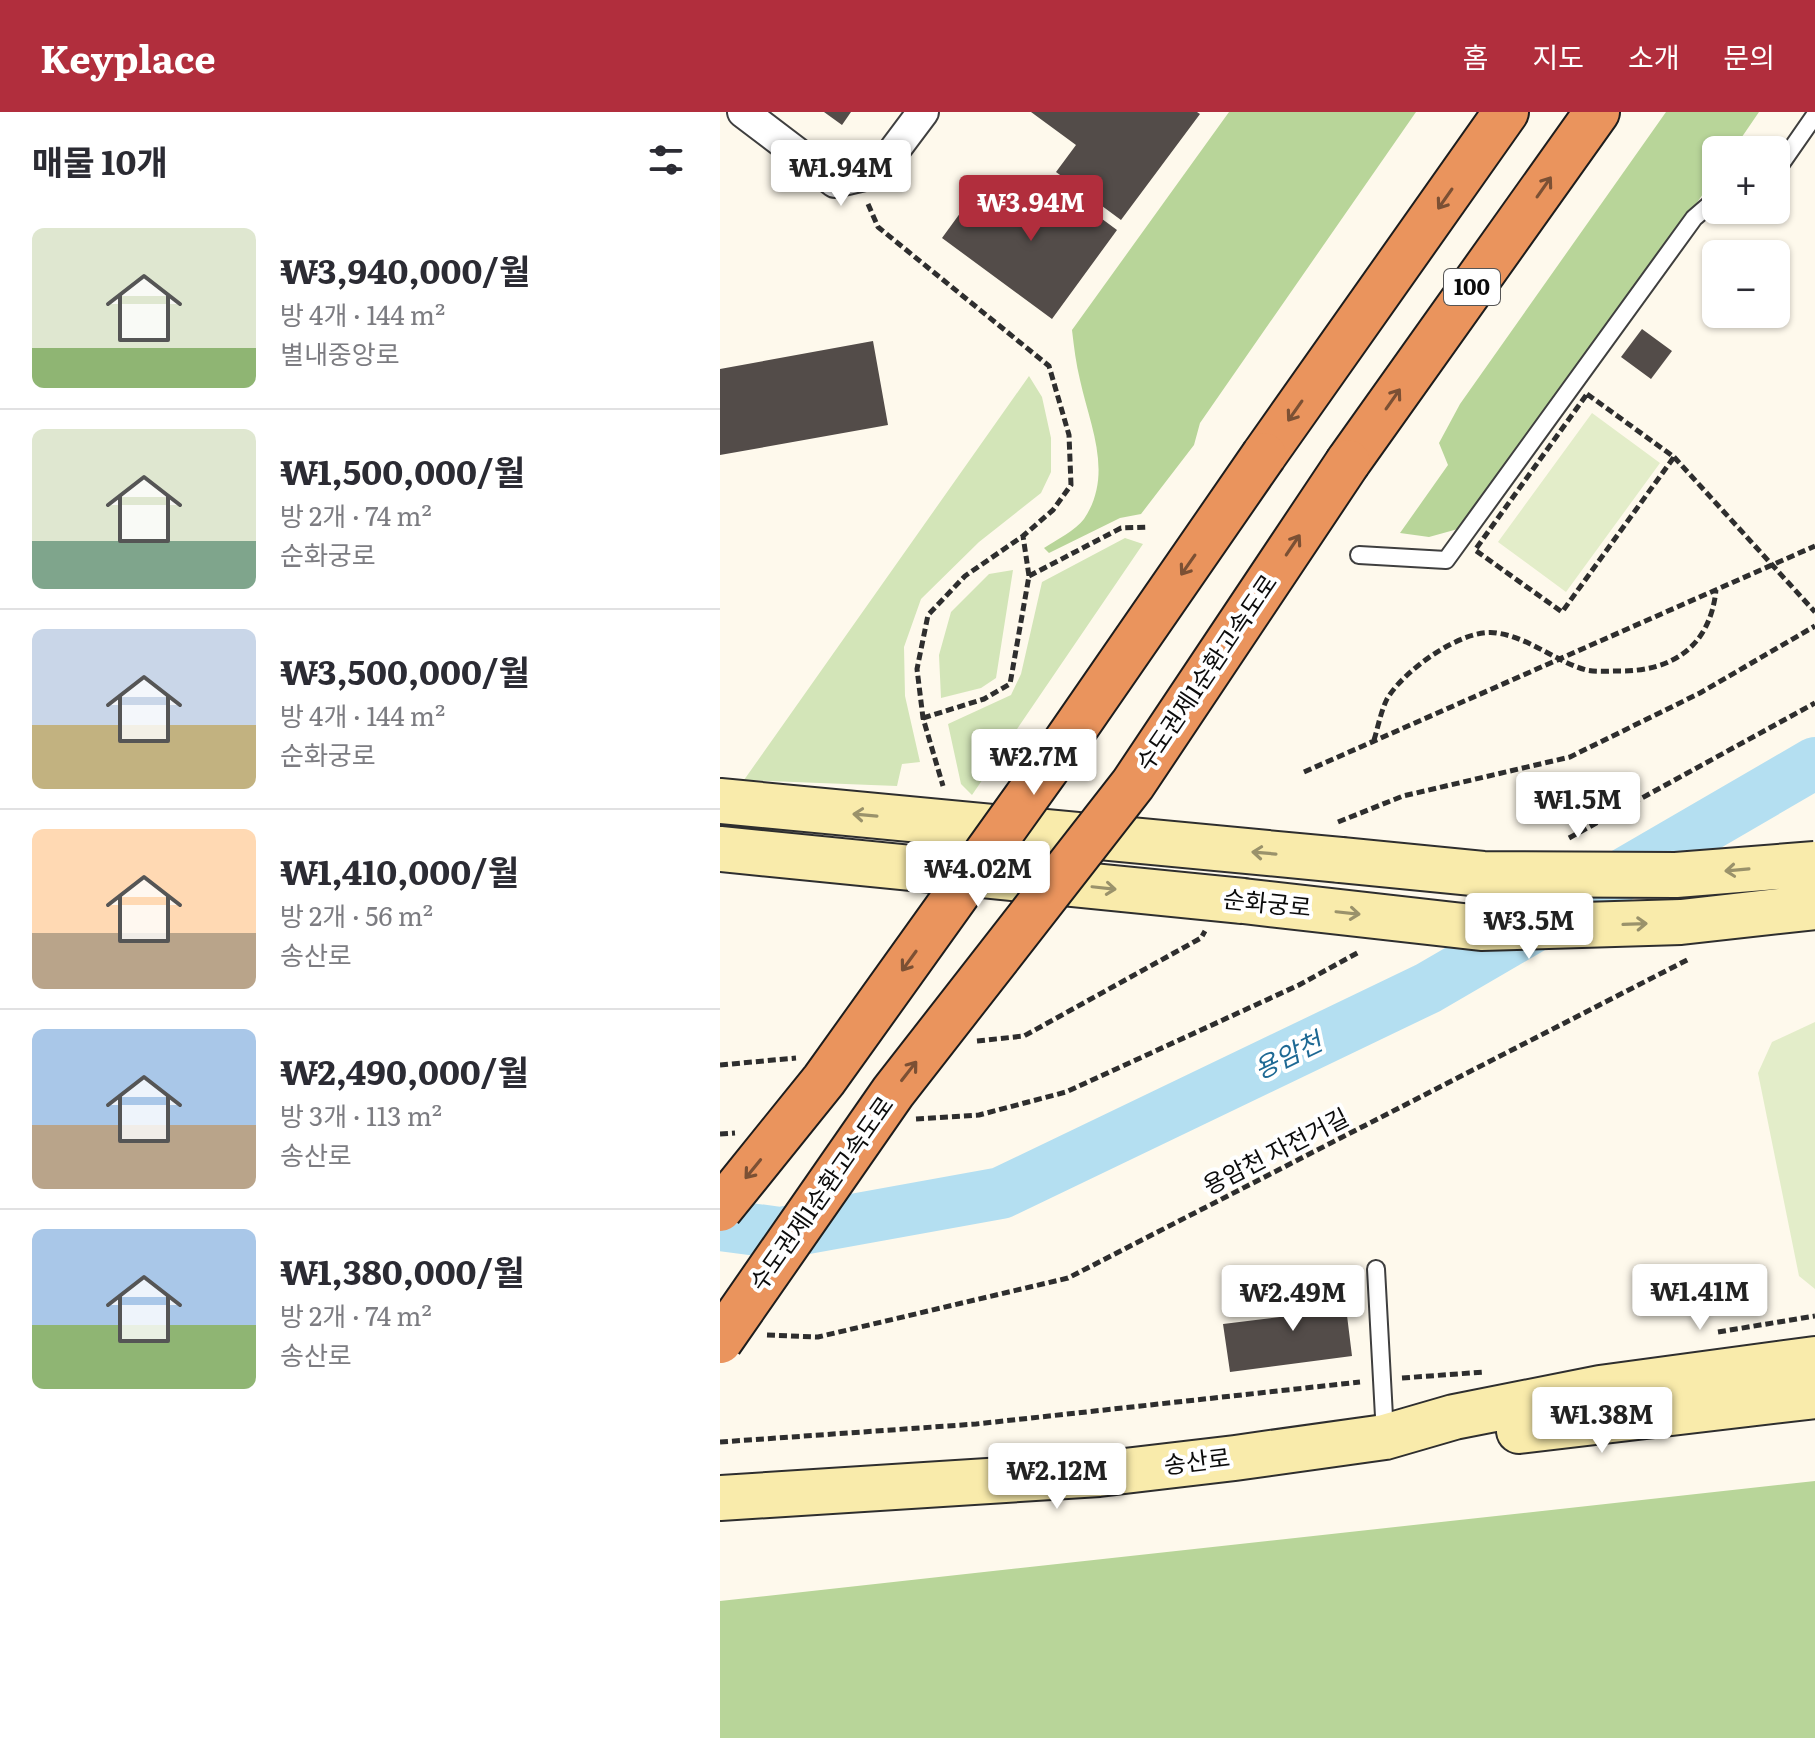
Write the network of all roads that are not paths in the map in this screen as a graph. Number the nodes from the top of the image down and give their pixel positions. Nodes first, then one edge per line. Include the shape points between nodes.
1 (743, 112) edge
2 (923, 112) edge
3 (1506, 112) edge
4 (1597, 112) edge
5 (1815, 115) edge
6 (1790, 151) edge
7 (1702, 211) edge
8 (1359, 555) dead end
9 (720, 801) edge
10 (720, 849) edge
11 (1815, 864) edge
12 (1815, 907) edge
13 (720, 1209) edge
14 (1376, 1269) dead end
15 (741, 1338) edge
16 (1815, 1341) edge
17 (1815, 1359) edge
18 (1815, 1396) edge
19 (1600, 1405) junction
20 (1815, 1422) edge
21 (1385, 1437) junction
22 (720, 1498) edge

1 - 2 street via 835,182 878,172
3 -> 13 highway, bridge via 1056,756 833,1067
15 -> 4 highway, 수도권제1순환고속도로 / 100, bridge via 893,1092 1133,784 1348,462
5 - 6 lane
7 - 8 lane via 1446,560
11 -> 9 street, 순화궁로, bridge via 1676,875 1483,874 1339,842
10 -> 12 street, 순화궁로, bridge via 1481,928 1681,922
14 - 21 lane
16 - 19 street
17 - 19 street, 송산로
18 - 19 street, 송산로
19 - 20 street
19 - 21 street, 송산로 via 1454,1417
21 - 22 street, 송산로 via 1099,1474

